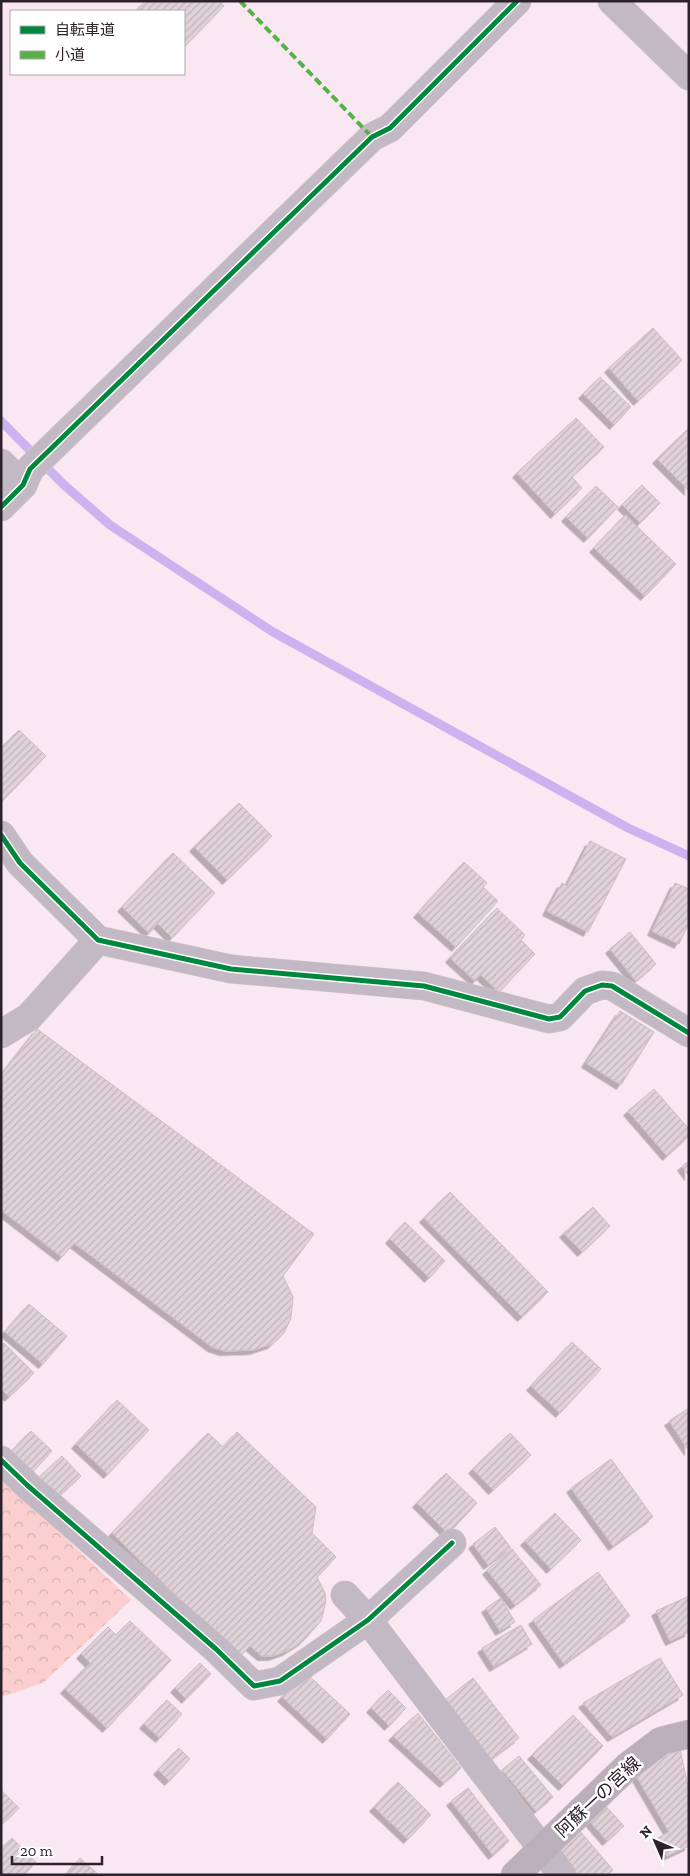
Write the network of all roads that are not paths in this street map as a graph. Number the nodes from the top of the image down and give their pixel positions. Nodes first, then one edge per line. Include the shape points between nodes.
1 (517, 1) edge
2 (612, 1) edge
3 (689, 76) edge
4 (1, 463) edge
5 (27, 477) junction
6 (1, 507) edge
7 (1, 835) edge
8 (98, 940) junction
9 (689, 1033) edge
10 (1, 1034) edge
11 (1, 1460) edge
12 (452, 1543) dead end
13 (345, 1596) dead end
14 (368, 1620) junction
15 (689, 1734) edge
16 (543, 1848) junction
17 (515, 1875) edge
18 (562, 1875) edge

1 - 5 street via 390,128 372,137
2 - 3 street
4 - 5 street
5 - 6 street
7 - 8 street via 20,863
8 - 9 street via 231,969 424,986 549,1019 560,1017 585,992 602,985 612,986
8 - 10 street via 28,1017
11 - 14 street via 254,1686 280,1681
12 - 14 street
13 - 14 street
14 - 16 street
15 - 16 main road, 阿蘇一の宮線 via 661,1741 628,1766
16 - 17 main road, 阿蘇一の宮線
16 - 18 street

